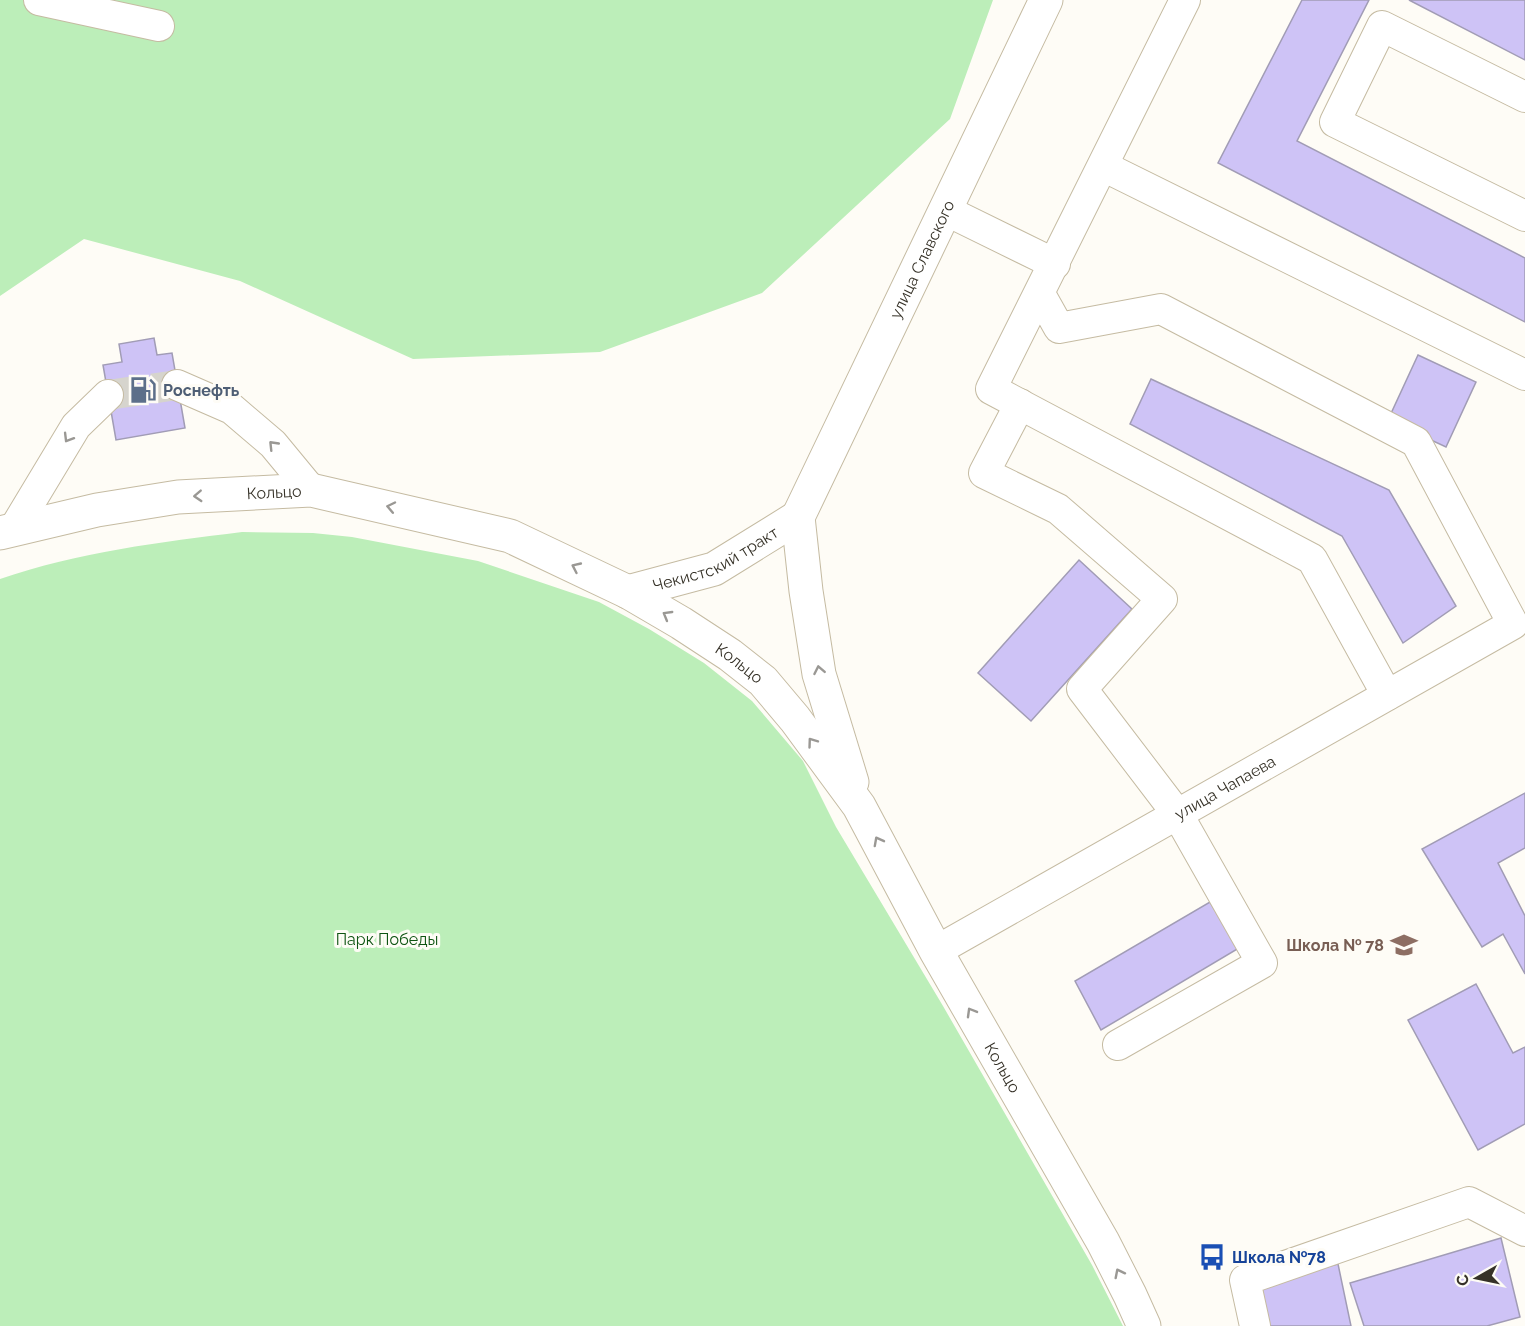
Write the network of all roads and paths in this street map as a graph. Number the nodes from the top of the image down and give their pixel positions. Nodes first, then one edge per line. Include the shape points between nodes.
1 (39, 0) edge
2 (1046, 0) edge
3 (1185, 0) edge
4 (159, 26) dead end
5 (1525, 97) edge
6 (1103, 166) junction
7 (945, 210) junction
8 (1525, 216) edge
9 (1054, 264) junction
10 (1040, 294) junction
11 (1525, 374) edge
12 (177, 385) tunnel mouth
13 (108, 395) tunnel mouth
14 (1020, 404) junction
15 (311, 490) junction
16 (798, 517) junction
17 (7, 531) edge
18 (628, 592) junction
19 (1387, 695) junction
20 (860, 806) junction
21 (1178, 815) junction
22 (936, 951) junction
23 (1118, 1045) dead end
24 (1525, 1231) edge
25 (1144, 1326) edge
26 (1256, 1326) edge

1 - 4 street
2 - 7 main road, улица Славского
3 - 6 street
5 - 8 street via 1382,26 1335,122
6 - 9 street
6 - 11 street
7 - 9 street
7 - 16 main road, улица Славского
9 - 10 street
10 - 14 street via 991,389
10 - 19 street, улица Чапаева via 1059,328 1161,309 1416,442 1513,624
15 -> 12 street via 273,444 232,409
13 -> 17 street via 76,426
14 - 19 street via 1312,559
14 - 21 street via 984,473 1058,509 1162,599 1082,689
15 -> 17 main road, Кольцо via 178,497 97,510
18 -> 15 main road, Кольцо via 510,536
16 - 18 main road, Чекистский тракт via 714,569
20 -> 16 main road via 819,674
20 -> 18 main road, Кольцо via 763,681 730,654
19 - 21 street, улица Чапаева
22 -> 20 main road, Кольцо
21 - 22 street, улица Чапаева
21 - 23 street via 1262,963
25 -> 22 main road, Кольцо via 1102,1242
24 - 26 street via 1469,1202 1245,1280

